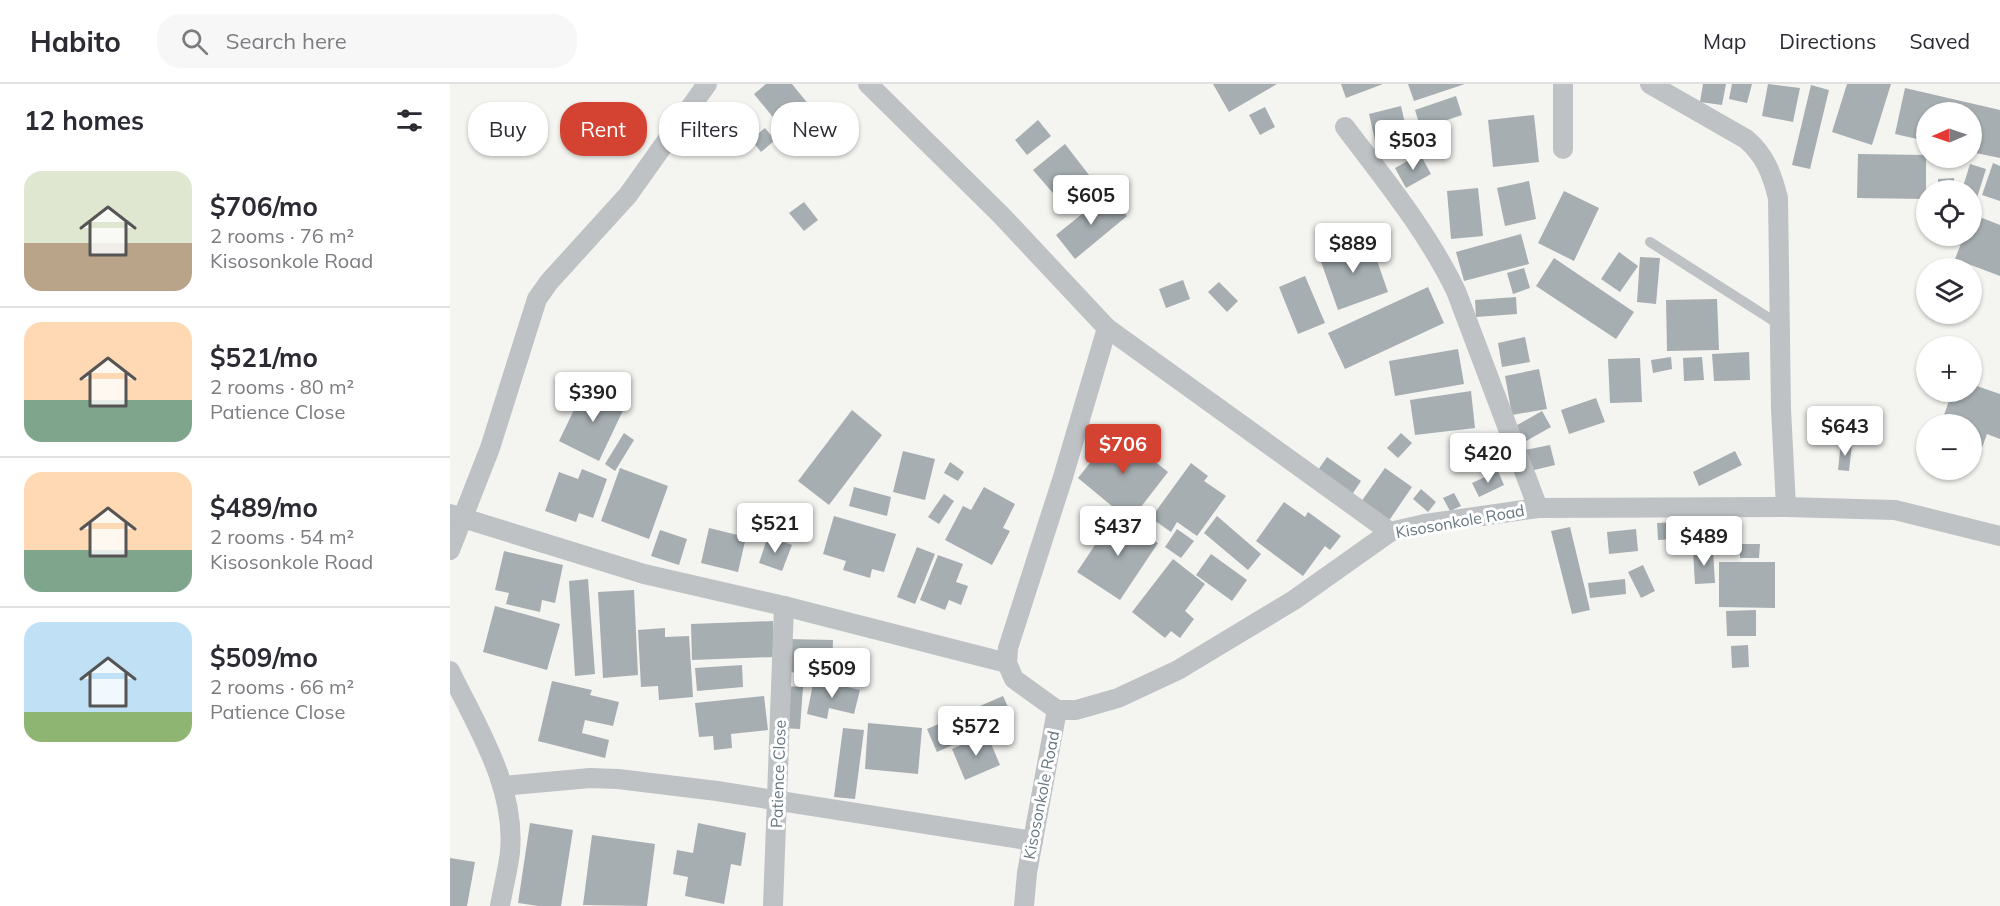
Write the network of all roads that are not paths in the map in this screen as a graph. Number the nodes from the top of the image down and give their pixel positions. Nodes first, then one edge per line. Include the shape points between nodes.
1 (707, 84) edge
2 (868, 84) edge
3 (1563, 84) edge
4 (1650, 84) edge
5 (1345, 127) dead end
6 (1563, 148) dead end
7 (1650, 242) dead end
8 (1780, 325) junction
9 (1107, 328) junction
10 (1786, 507) junction
11 (1538, 508) junction
12 (456, 517) edge
13 (1390, 532) junction
14 (2000, 536) edge
15 (450, 550) edge
16 (784, 606) junction
17 (1007, 663) junction
18 (450, 671) edge
19 (1057, 710) junction
20 (503, 786) junction
21 (778, 801) junction
22 (1033, 841) junction
23 (500, 906) edge
24 (773, 906) edge
25 (1024, 906) edge

1 - 12 street via 628,195 537,299 490,448
2 - 9 street via 1002,216
3 - 6 street
4 - 8 street via 1746,139 1759,150 1772,173 1778,198
5 - 11 street via 1441,259
7 - 8 lane
8 - 10 street
9 - 13 street
9 - 17 street via 1008,648
10 - 11 street, Kisosonkole Road
10 - 14 street, Kisosonkole Road via 1894,510
11 - 13 street, Kisosonkole Road via 1451,519
12 - 15 street
12 - 16 street via 644,574
13 - 19 street, Kisosonkole Road via 1294,600 1178,670 1118,698 1076,710
16 - 17 street
16 - 21 street, Patience Close
17 - 19 street via 1014,679
18 - 20 street
19 - 22 street, Kisosonkole Road
20 - 21 street via 618,779
20 - 23 street via 510,851
21 - 22 street
21 - 24 street, Patience Close
22 - 25 street, Kisosonkole Road

